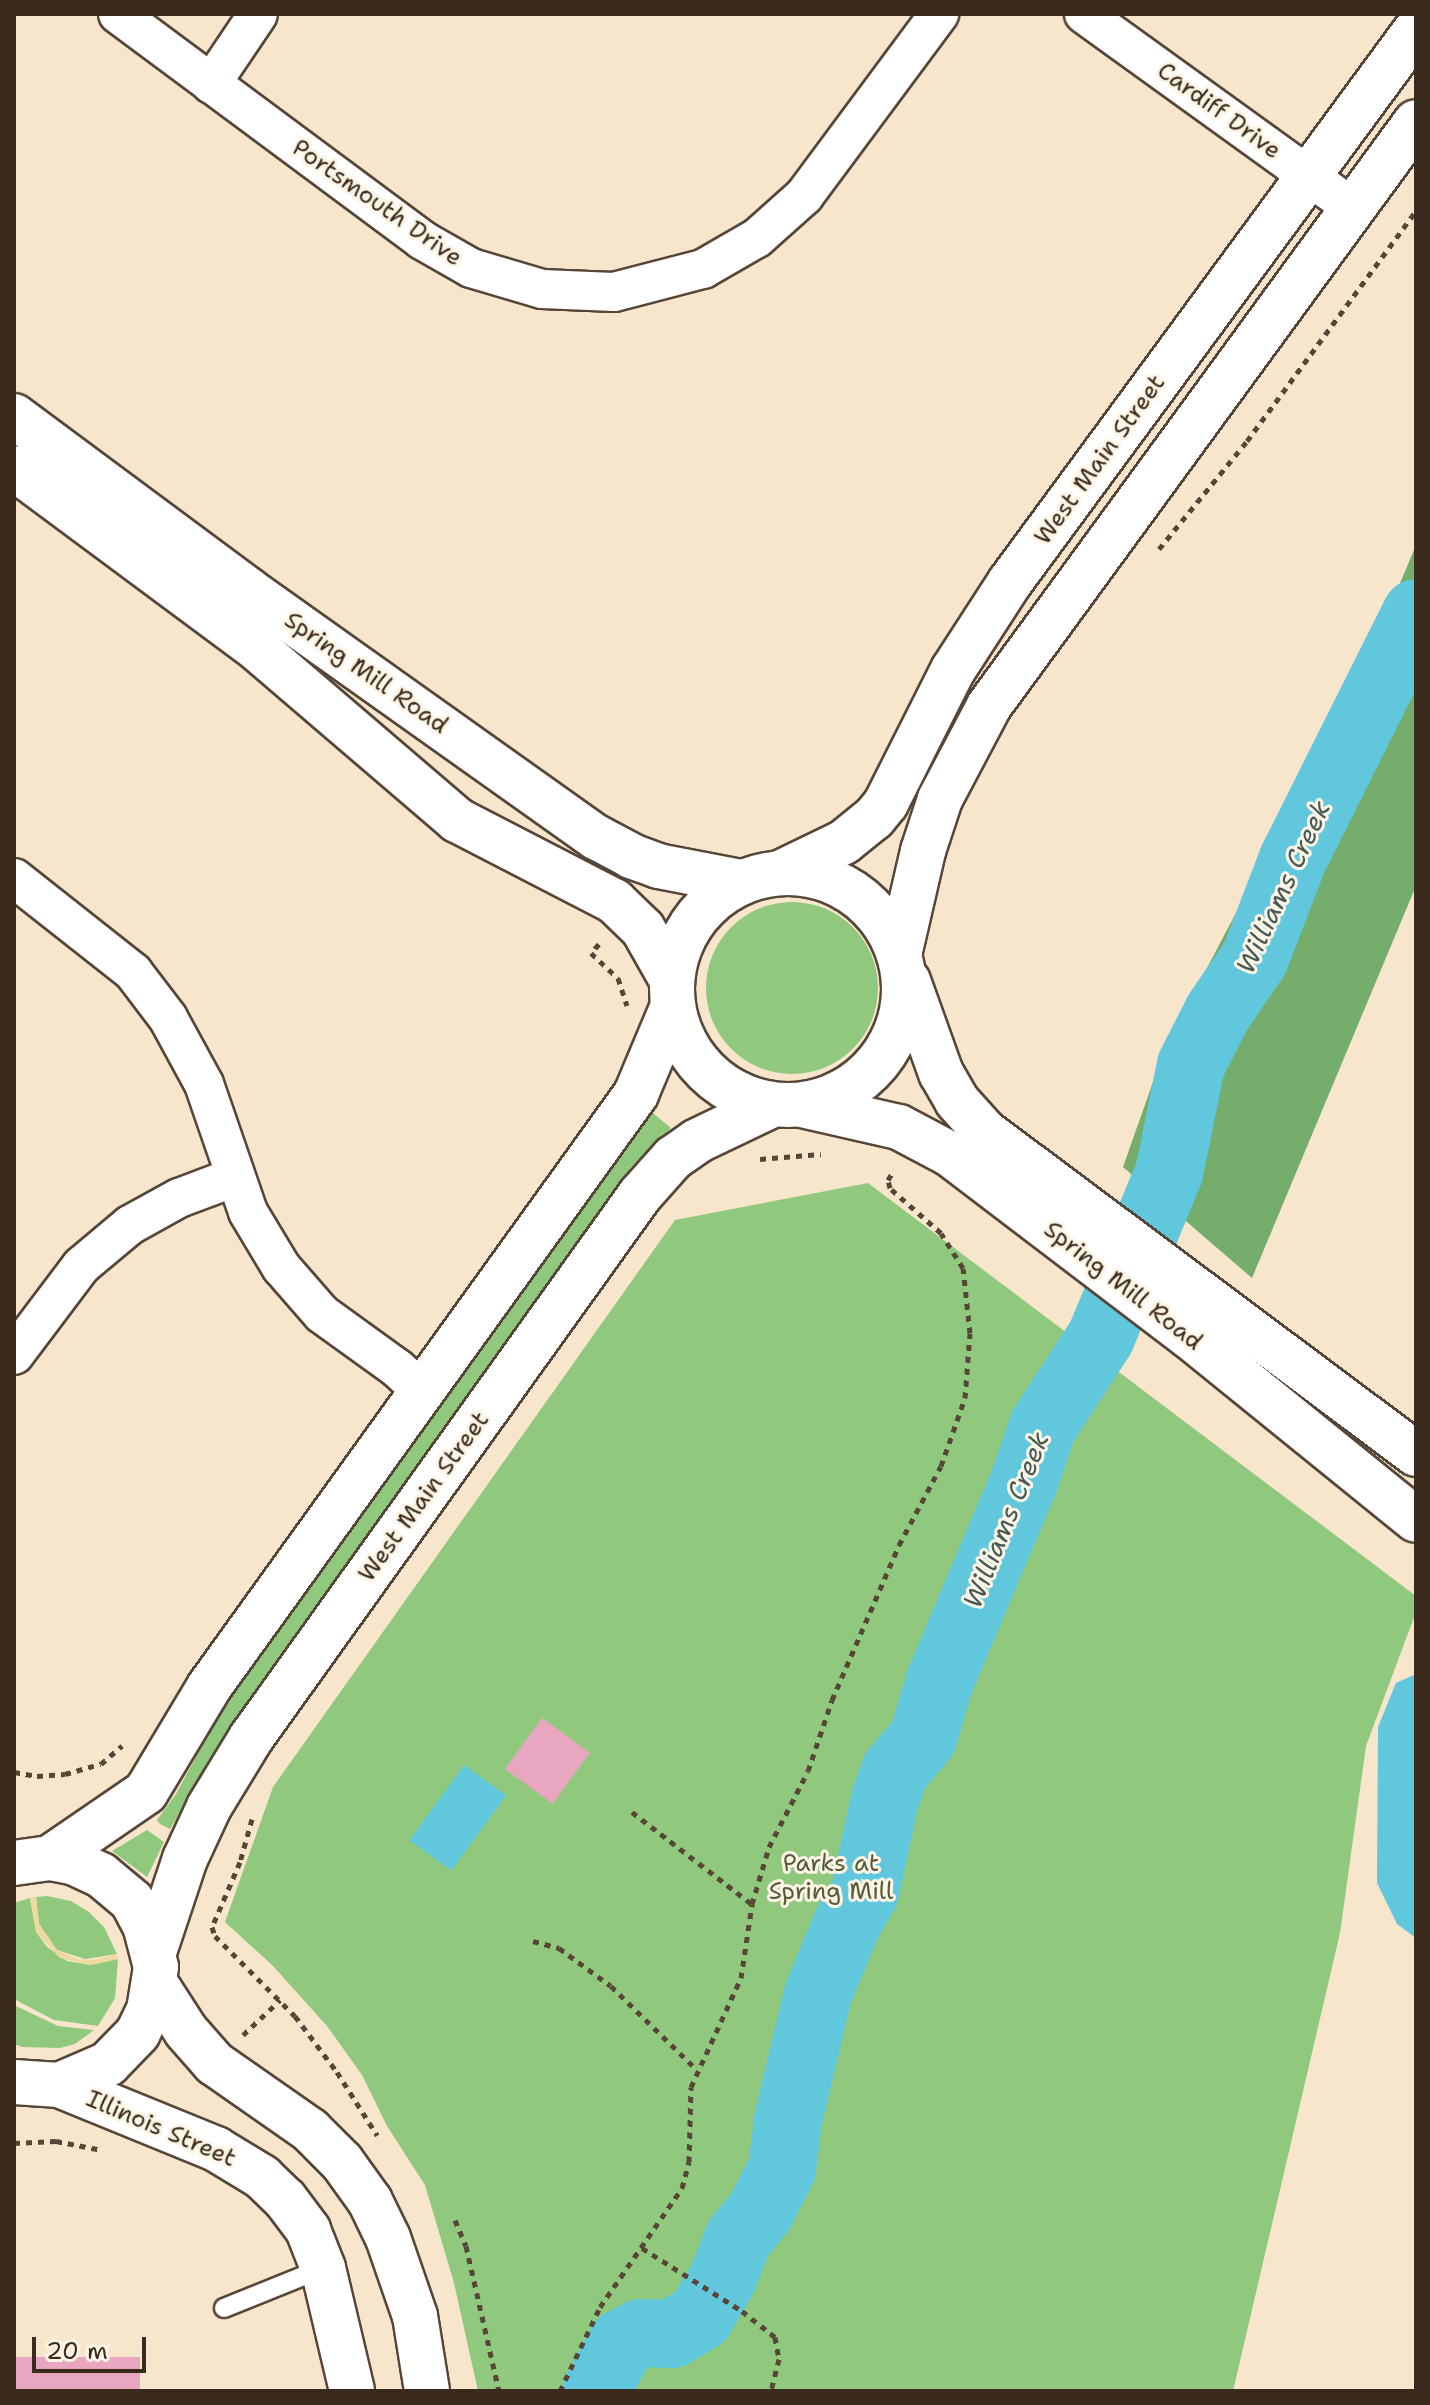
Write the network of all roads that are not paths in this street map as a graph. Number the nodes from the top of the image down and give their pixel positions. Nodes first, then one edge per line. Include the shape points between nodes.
1 (118, 14) edge
2 (258, 14) edge
3 (939, 14) edge
4 (1084, 14) edge
5 (1416, 30) edge
6 (211, 84) junction
7 (1416, 122) edge
8 (1310, 176) junction
9 (1353, 208) junction
10 (14, 416) edge
11 (14, 468) edge
12 (761, 877) junction
13 (14, 878) edge
14 (901, 962) junction
15 (672, 993) junction
16 (787, 1105) junction
17 (235, 1177) junction
18 (1073, 1224) junction
19 (1199, 1319) junction
20 (14, 1355) edge
21 (424, 1393) junction
22 (1416, 1454) edge
23 (1416, 1520) edge
24 (26, 1858) edge
25 (154, 1967) junction
26 (27, 2085) edge
27 (323, 2268) junction
28 (224, 2308) dead end
29 (352, 2391) edge
30 (427, 2391) edge

1 - 6 street, Portsmouth Drive
2 - 6 street
3 - 6 street, Portsmouth Drive via 804,196 757,238 703,269 614,292 542,289 471,268 422,240
4 - 8 street, Cardiff Drive
5 - 8 street, West Main Street
7 - 9 street
8 - 9 street, Cardiff Drive
8 - 12 street, West Main Street via 1010,582 953,670 894,791 874,818 834,848
9 - 14 street via 1007,678 971,735 929,832
10 - 12 street, Spring Mill Road via 596,837 658,866
11 - 15 street, Spring Mill Road via 260,651 457,820 614,901 643,929
12 - 14 street via 820,877 855,893 883,920
12 - 15 street via 701,912 686,932
13 - 17 street via 133,972 168,1018 204,1084
14 - 16 street via 901,1016 882,1059 833,1097
14 - 18 street, Spring Mill Road via 941,1073 957,1101
15 - 16 street via 677,1027 698,1064 731,1092
15 - 21 street via 636,1094
16 - 18 street, Spring Mill Road via 873,1119 912,1133
16 - 25 street, West Main Street via 697,1141 673,1158 640,1195 251,1738 185,1859
17 - 20 street via 179,1198 130,1225 81,1266
17 - 21 street via 248,1212 281,1267 322,1314
18 - 19 street, Spring Mill Road
19 - 22 street, Spring Mill Road
19 - 23 street, Spring Mill Road
21 - 24 street via 195,1707 146,1792
24 - 25 street via 75,1863 117,1887 145,1925
25 - 26 street, West Main Street via 149,2010 125,2049 86,2076
25 - 30 street via 186,2031 214,2063 310,2130 370,2201 415,2316
26 - 27 street, Illinois Street via 216,2149 250,2169 285,2199 308,2230
27 - 28 lane
27 - 29 street, Illinois Street

